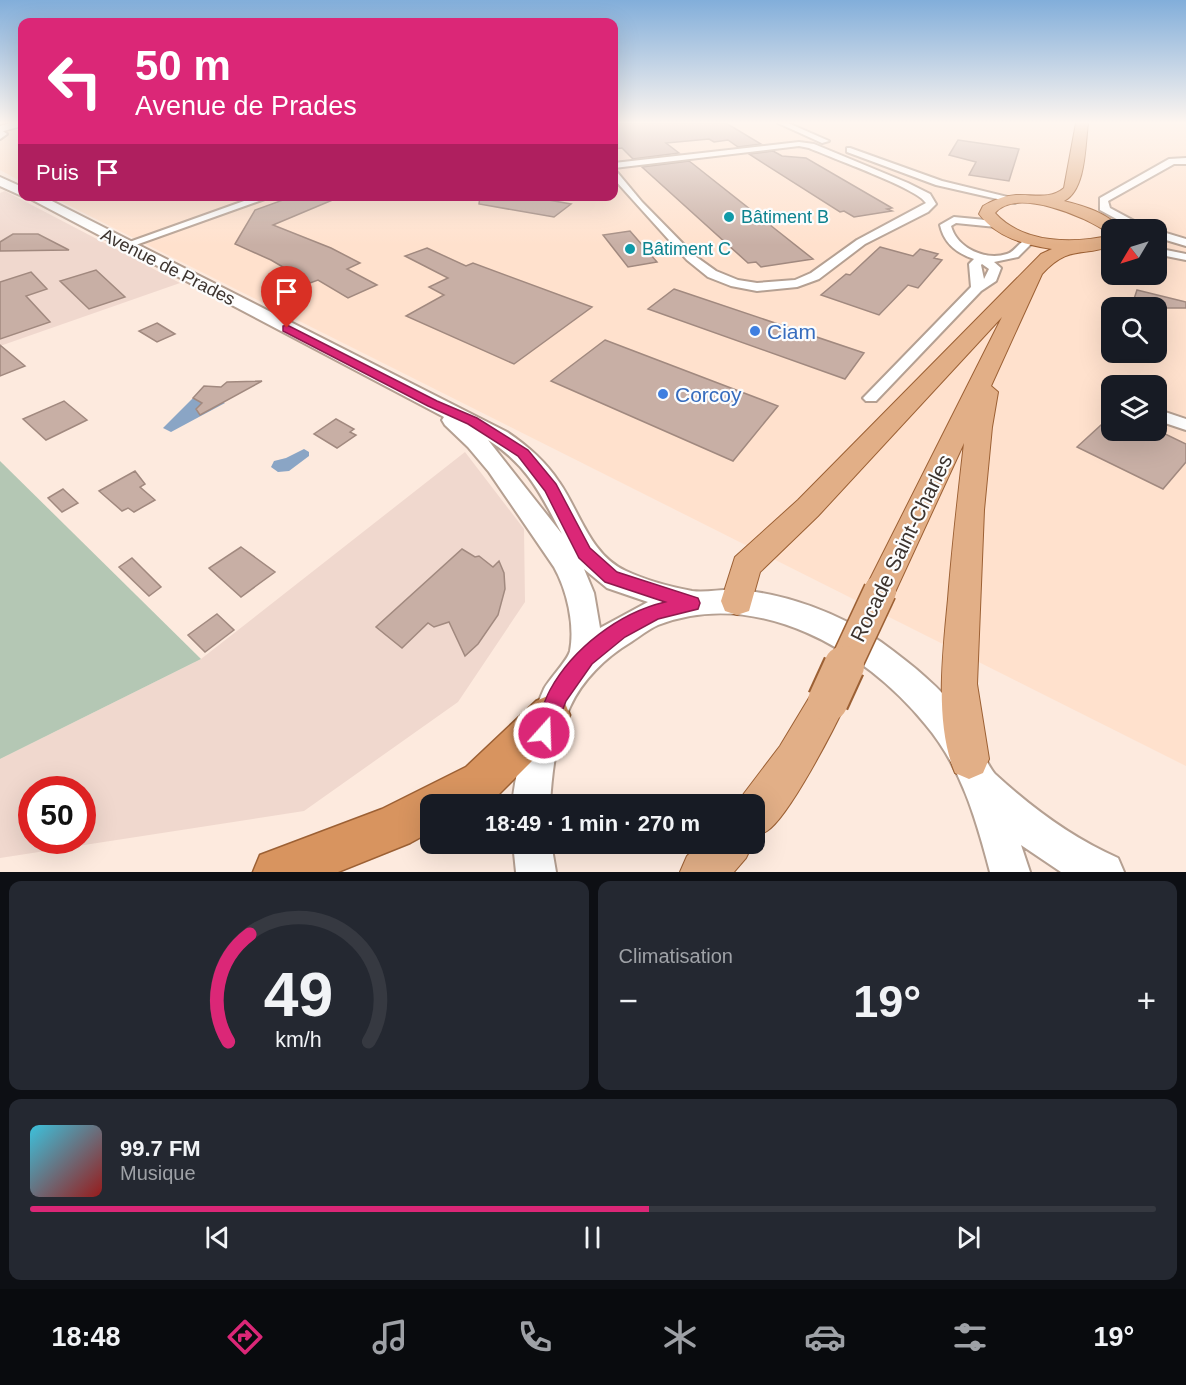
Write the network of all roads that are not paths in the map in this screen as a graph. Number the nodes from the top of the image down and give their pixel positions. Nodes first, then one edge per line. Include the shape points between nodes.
1 (633, 164) edge
2 (853, 164) edge
3 (886, 164) edge
4 (1076, 164) edge
5 (1082, 164) edge
6 (1167, 164) edge
7 (618, 166) edge
8 (618, 179) edge
9 (0, 181) edge
10 (939, 183) junction
11 (18, 190) edge
12 (1022, 200) junction
13 (41, 201) edge
14 (254, 201) edge
15 (988, 209) junction
16 (1094, 215) junction
17 (1123, 219) edge
18 (1101, 220) edge
19 (996, 224) junction
20 (1167, 237) edge
21 (1021, 239) junction
22 (1186, 243) edge
23 (1101, 244) edge
24 (126, 245) junction
25 (1072, 246) junction
26 (1167, 252) edge
27 (1185, 257) edge
28 (981, 258) junction
29 (1034, 272) junction
30 (977, 288) junction
31 (991, 362) junction
32 (871, 398) dead end
33 (432, 403) junction
34 (1167, 418) edge
35 (1186, 425) edge
36 (737, 601) junction
37 (692, 603) junction
38 (585, 657) junction
39 (550, 715) junction
40 (976, 772) junction
41 (459, 794) edge
42 (532, 794) edge
43 (765, 802) edge
44 (420, 813) edge
45 (534, 854) edge
46 (720, 854) edge
47 (277, 872) edge
48 (536, 872) edge
49 (703, 872) edge
50 (1010, 872) edge
51 (1104, 872) edge

1 - 7 street
2 - 8 street via 927,196 931,204 861,242 815,276 798,284 757,287 712,274
3 - 10 street
4 - 12 main road via 1067,194 1050,200
5 - 16 main road via 1077,196
6 - 17 street via 1103,200 1105,210
9 - 11 main road
10 - 12 street
10 - 15 street
12 - 15 main road via 1002,202
12 - 16 main road via 1062,205
13 - 24 main road, Avenue de Prades
14 - 24 street
15 - 19 main road
16 - 18 main road
19 - 21 main road
19 - 28 street via 954,220 945,225 956,245
20 - 22 street
21 - 25 main road
21 - 28 street via 1016,254 1009,258
21 - 29 main road via 1034,255
23 - 25 main road
24 - 33 main road, Avenue de Prades
25 - 29 main road, Rocade Saint-Charles via 1047,258
26 - 27 street
28 - 30 street via 975,264
28 - 30 street via 995,268 995,273
29 - 31 main road, Rocade Saint-Charles
29 - 36 main road via 808,508 746,566
30 - 32 street
31 - 40 main road via 970,510 959,684
31 - 43 main road, Rocade Saint-Charles, bridge via 828,701 805,744
33 - 37 main road, Avenue de Prades via 473,421 523,453 551,488 584,553 611,577
33 - 38 main road, Avenue de Prades via 472,437 553,544 577,585 586,633
34 - 35 street
36 - 37 main road
36 - 40 main road via 770,606 805,619 841,634 875,655 907,680 938,713
37 - 38 main road via 654,612 619,631
38 - 39 main road
39 - 41 highway via 482,782
39 - 42 main road via 538,751
40 - 50 main road
40 - 51 main road via 1040,838
44 - 47 highway
45 - 48 main road
46 - 49 main road

